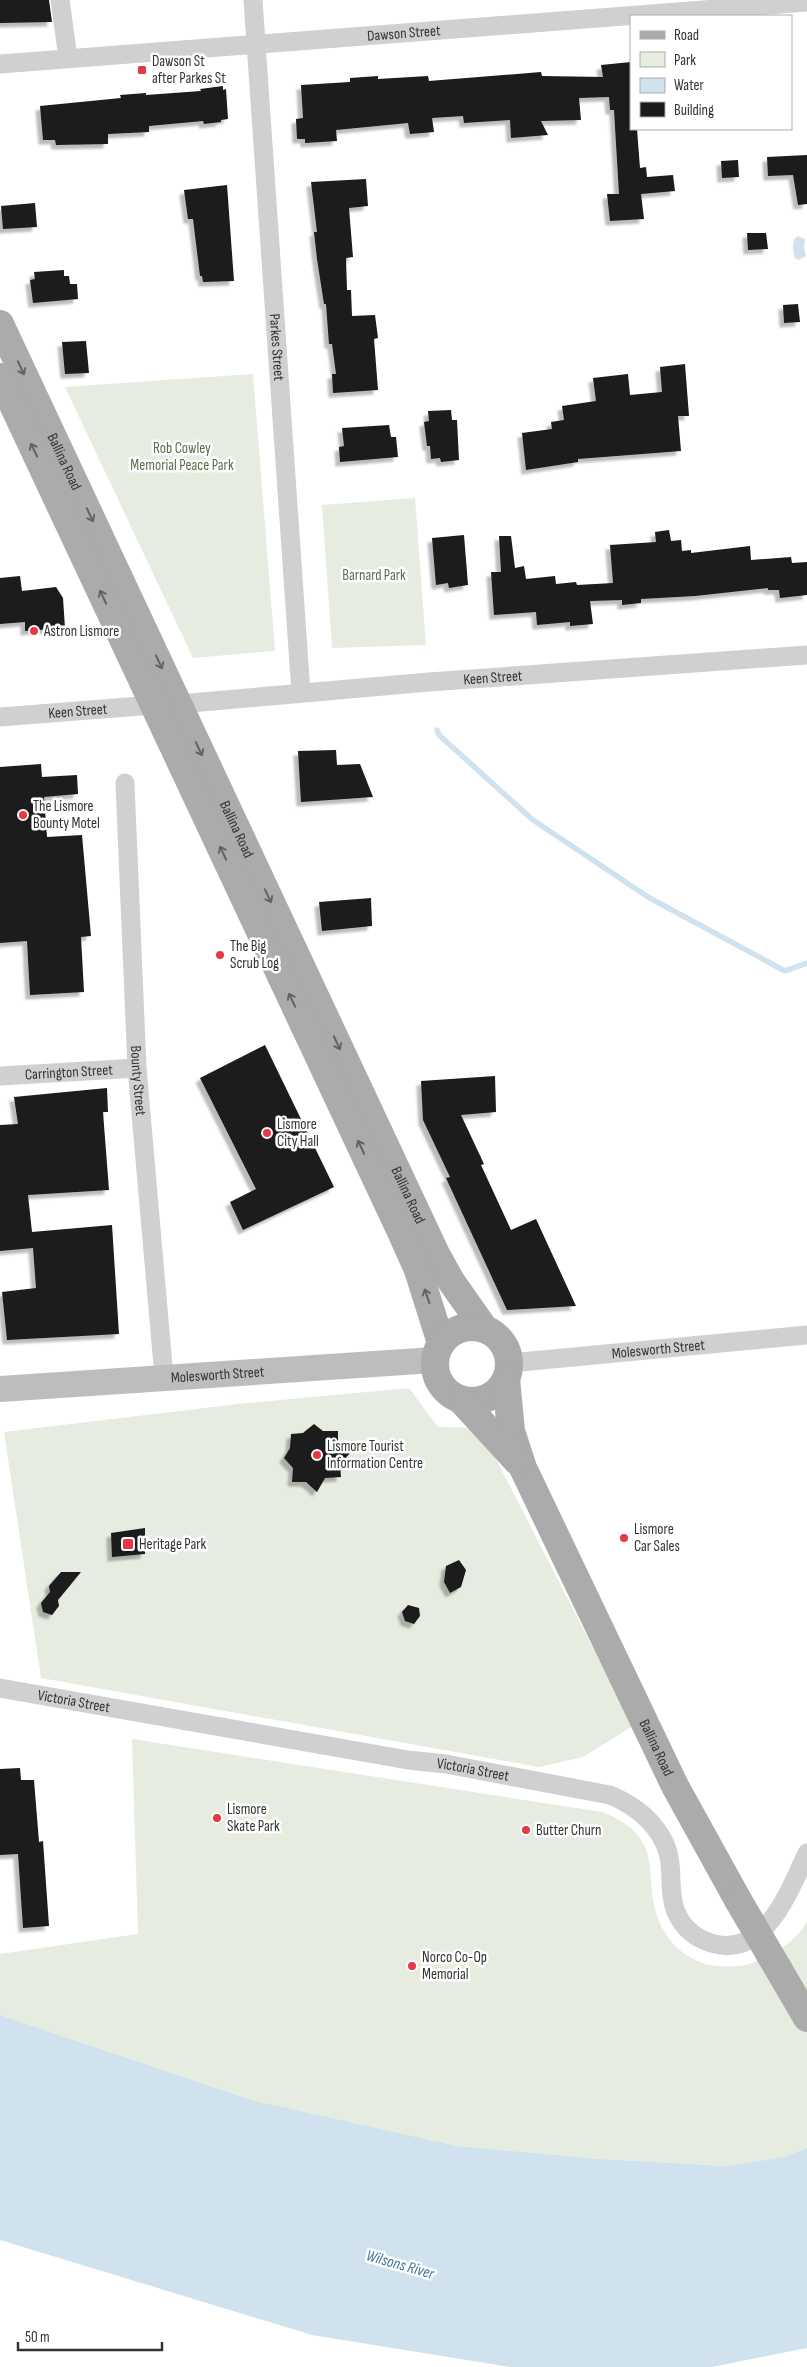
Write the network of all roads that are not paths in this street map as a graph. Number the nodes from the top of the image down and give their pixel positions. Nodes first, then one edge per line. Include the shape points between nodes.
1 (60, 0) edge
2 (253, 0) edge
3 (807, 2) edge
4 (630, 15) edge
5 (636, 15) edge
6 (256, 44) junction
7 (68, 58) junction
8 (0, 64) edge
9 (0, 324) edge
10 (0, 377) edge
11 (807, 655) edge
12 (301, 694) junction
13 (166, 705) junction
14 (0, 717) edge
15 (125, 783) dead end
16 (137, 1068) junction
17 (0, 1076) edge
18 (484, 1328) junction
19 (807, 1335) edge
20 (438, 1351) junction
21 (508, 1371) junction
22 (164, 1377) junction
23 (0, 1388) edge
24 (461, 1400) junction
25 (523, 1468) junction
26 (0, 1688) edge
27 (807, 1853) edge
28 (807, 2018) edge

1 - 7 street
2 - 6 street, Parkes Street
3 - 5 street, Dawson Street
4 - 6 street, Dawson Street
6 - 7 street, Dawson Street
6 - 12 street, Parkes Street
7 - 8 street, Dawson Street
9 -> 13 main road, Ballina Road
13 -> 10 main road, Ballina Road
11 - 12 street, Keen Street
12 - 13 street, Keen Street
13 - 14 street, Keen Street
13 -> 18 main road, Ballina Road via 436,1254
20 -> 13 main road, Ballina Road via 418,1270
15 - 16 street, Bounty Street
16 - 17 street, Carrington Street
16 - 22 street, Bounty Street
18 - 20 main road via 474,1326 455,1330
18 - 21 main road via 494,1333 508,1352
19 - 21 street, Molesworth Street
20 - 22 street, Molesworth Street
20 - 24 main road via 438,1380
21 - 24 main road via 501,1388 488,1398 472,1402
21 - 25 main road, Ballina Road via 511,1431
22 - 23 street, Molesworth Street
24 - 25 main road, Ballina Road
25 - 28 main road, Ballina Road, bridge via 675,1786
26 - 27 street, Victoria Street via 610,1795 634,1807 659,1832 670,1859 672,1900 676,1912 690,1933 715,1945 740,1943 766,1926 786,1899

